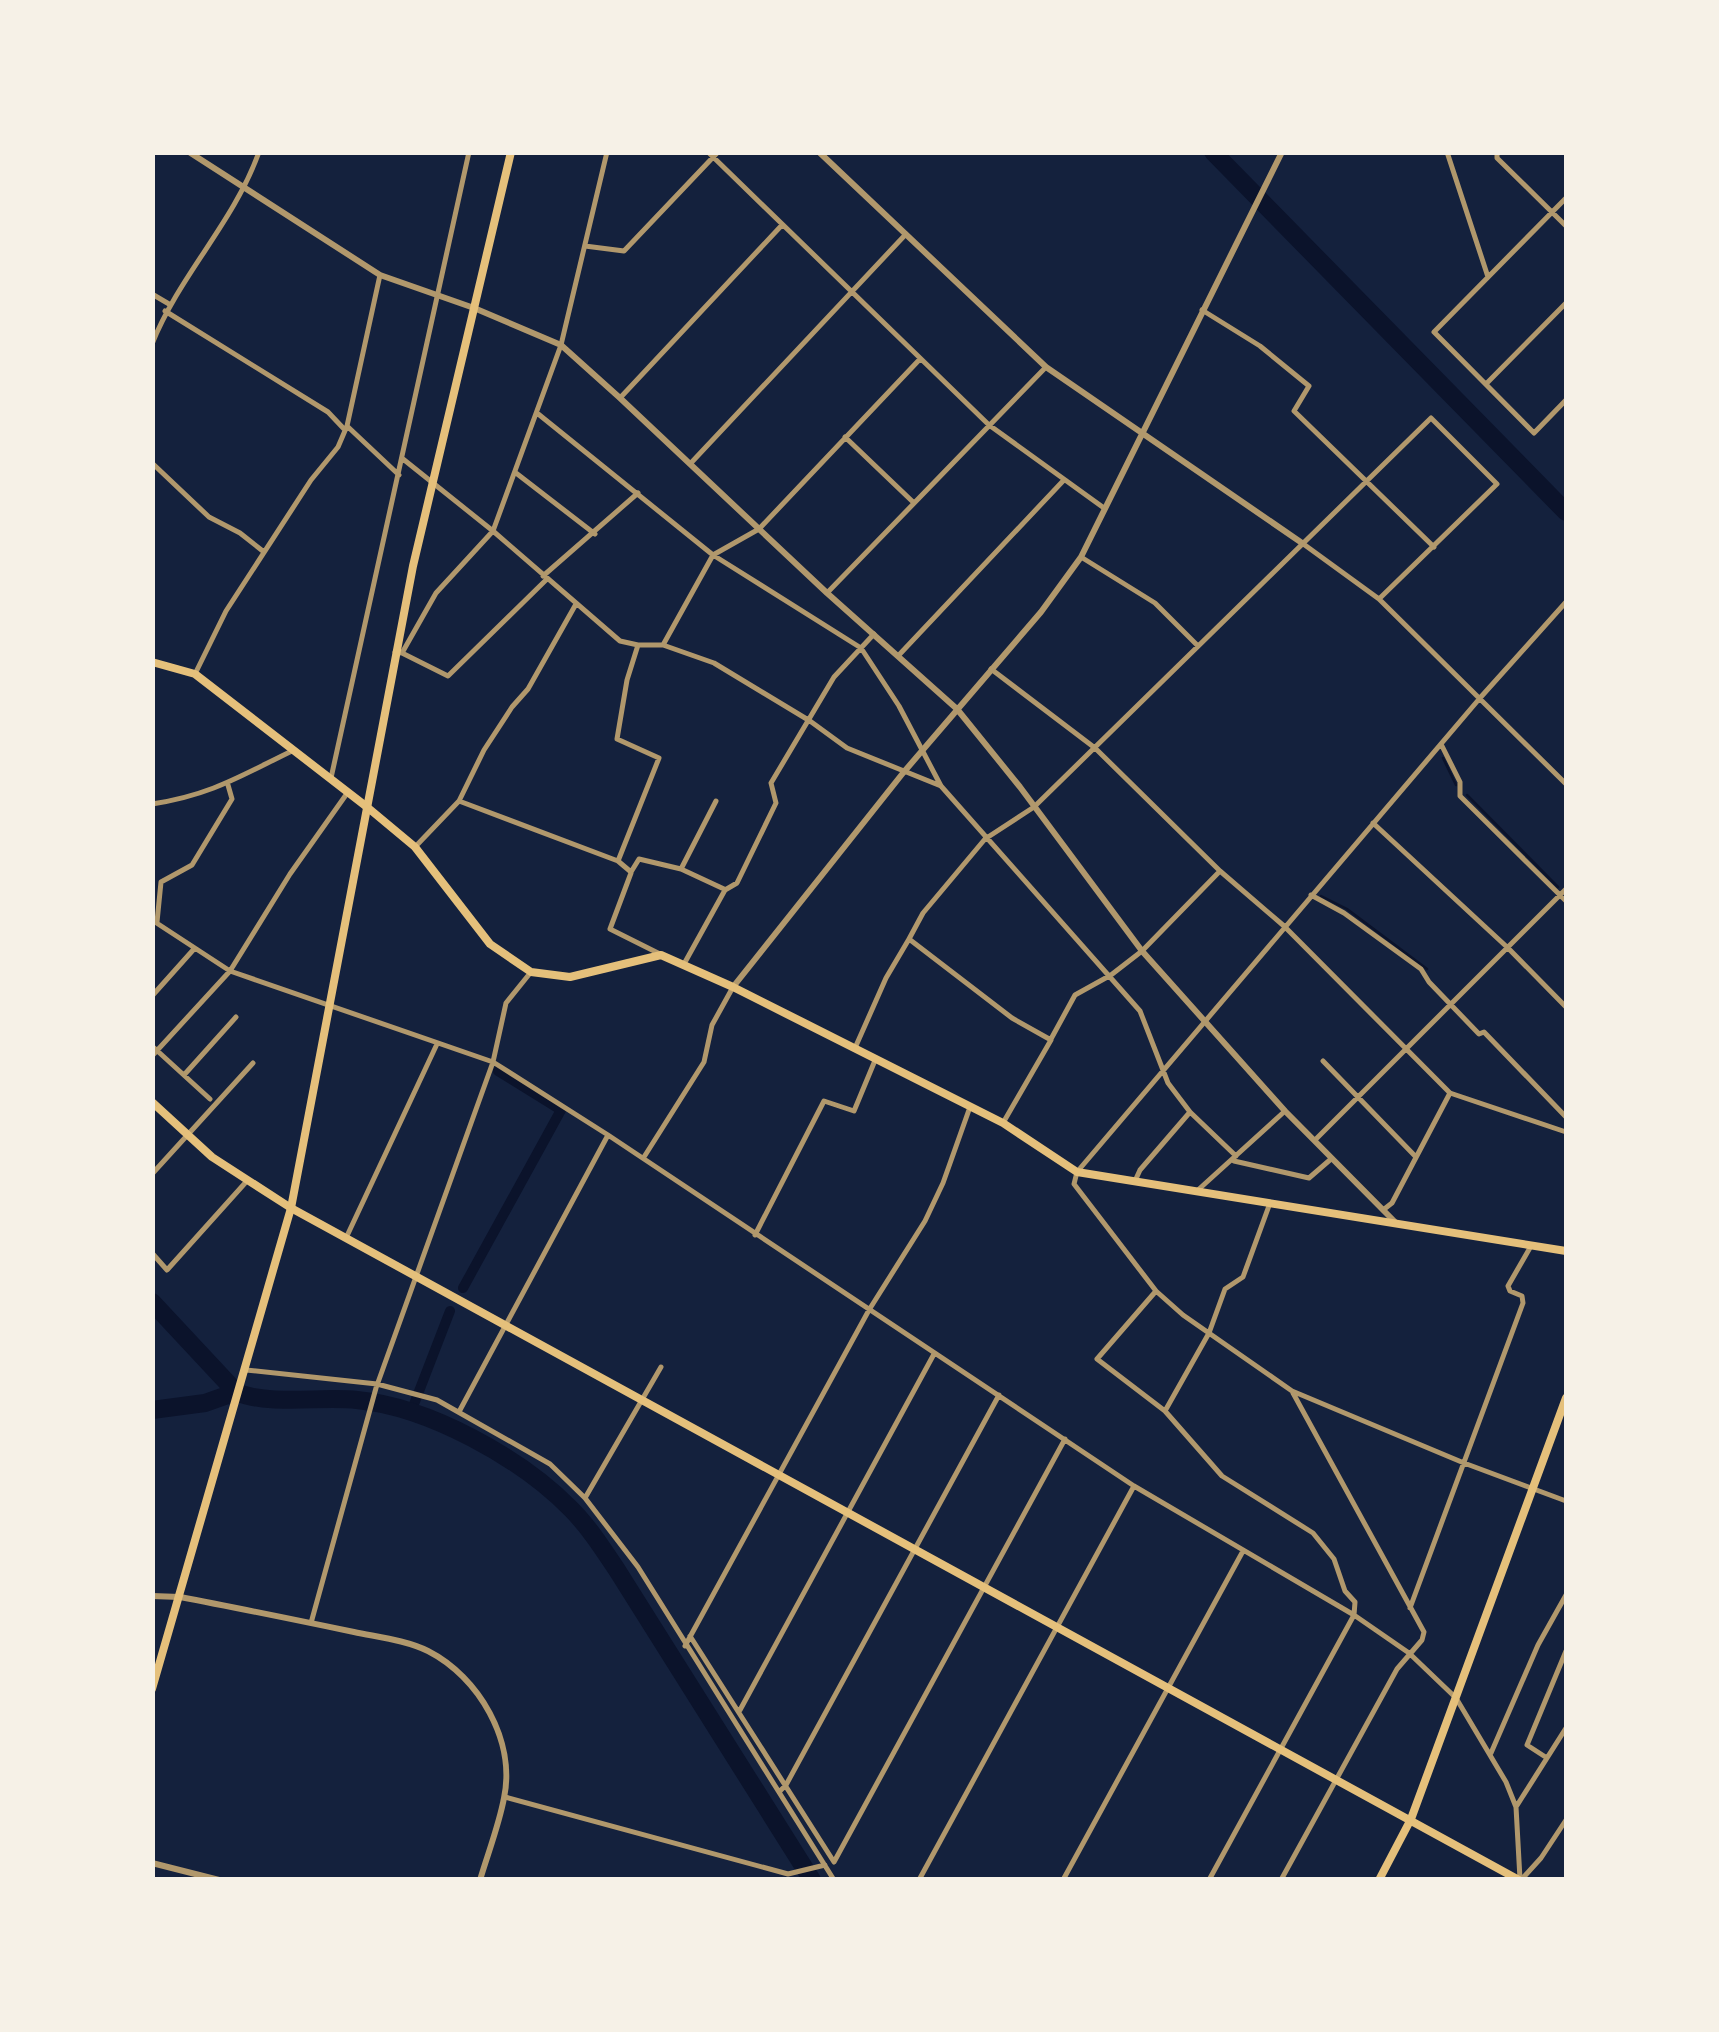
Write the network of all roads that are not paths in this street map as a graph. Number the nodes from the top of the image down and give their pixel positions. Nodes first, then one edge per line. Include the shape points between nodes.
1 (189, 152) edge
2 (259, 152) edge
3 (469, 152) edge
4 (510, 152) edge
5 (608, 152) edge
6 (818, 152) edge
7 (834, 152) edge
8 (1282, 152) edge
9 (1447, 152) edge
10 (1497, 152) edge
11 (713, 154) edge
12 (826, 160) junction
13 (246, 188) junction
14 (1566, 198) edge
15 (1553, 212) junction
16 (782, 225) junction
17 (1566, 226) edge
18 (906, 234) junction
19 (585, 246) junction
20 (380, 275) junction
21 (1488, 277) junction
22 (853, 293) junction
23 (152, 294) edge
24 (438, 296) junction
25 (1566, 303) edge
26 (167, 308) junction
27 (474, 308) junction
28 (1202, 310) junction
29 (152, 344) edge
30 (561, 345) junction
31 (920, 358) junction
32 (1046, 367) junction
33 (1486, 384) junction
34 (620, 398) junction
35 (1566, 400) edge
36 (537, 413) junction
37 (989, 425) junction
38 (346, 428) junction
39 (1144, 432) junction
40 (846, 436) junction
41 (403, 459) junction
42 (152, 464) edge
43 (690, 464) junction
44 (516, 474) junction
45 (399, 475) junction
46 (1366, 480) junction
47 (1063, 481) junction
48 (433, 483) junction
49 (638, 493) junction
50 (914, 502) junction
51 (1104, 508) junction
52 (759, 529) junction
53 (493, 531) junction
54 (595, 534) junction
55 (1302, 544) junction
56 (1434, 547) junction
57 (264, 552) junction
58 (713, 555) junction
59 (1080, 557) junction
60 (545, 578) junction
61 (827, 593) junction
62 (1379, 600) junction
63 (1566, 602) edge
64 (576, 604) junction
65 (874, 634) junction
66 (663, 644) junction
67 (638, 645) junction
68 (1198, 646) junction
69 (862, 648) junction
70 (398, 652) junction
71 (898, 656) junction
72 (152, 662) edge
73 (992, 670) junction
74 (195, 674) junction
75 (1480, 698) junction
76 (956, 709) junction
77 (810, 721) junction
78 (1441, 744) junction
79 (1095, 748) junction
80 (294, 750) junction
81 (922, 750) junction
82 (903, 773) junction
83 (331, 778) junction
84 (1566, 784) edge
85 (228, 785) junction
86 (941, 786) junction
87 (348, 792) junction
88 (459, 801) junction
89 (716, 801) dead end
90 (152, 804) edge
91 (1034, 806) junction
92 (367, 808) junction
93 (1373, 823) junction
94 (985, 839) junction
95 (415, 847) junction
96 (618, 861) junction
97 (681, 869) junction
98 (1220, 870) junction
99 (631, 872) junction
100 (1566, 889) edge
101 (725, 890) junction
102 (1311, 895) junction
103 (1560, 896) junction
104 (1566, 902) edge
105 (155, 921) edge
106 (1284, 926) junction
107 (909, 939) junction
108 (1508, 948) junction
109 (194, 949) junction
110 (1142, 951) junction
111 (661, 954) junction
112 (684, 964) junction
113 (230, 971) junction
114 (531, 972) junction
115 (1111, 975) junction
116 (733, 986) junction
117 (152, 996) edge
118 (1450, 1004) junction
119 (328, 1006) junction
120 (1566, 1008) edge
121 (236, 1017) dead end
122 (1204, 1023) junction
123 (1051, 1040) junction
124 (437, 1044) junction
125 (855, 1048) junction
126 (1405, 1050) junction
127 (154, 1051) edge
128 (876, 1058) junction
129 (493, 1062) junction
130 (1323, 1062) dead end
131 (253, 1063) dead end
132 (1163, 1071) junction
133 (184, 1075) junction
134 (1450, 1093) junction
135 (210, 1098) dead end
136 (1358, 1098) junction
137 (152, 1102) edge
138 (970, 1107) junction
139 (1285, 1111) junction
140 (1190, 1112) junction
141 (1566, 1117) edge
142 (1004, 1124) junction
143 (1566, 1132) edge
144 (188, 1134) junction
145 (608, 1135) junction
146 (1315, 1140) junction
147 (644, 1157) junction
148 (1416, 1157) junction
149 (1332, 1158) junction
150 (1235, 1159) junction
151 (1077, 1172) junction
152 (152, 1174) edge
153 (1135, 1181) junction
154 (246, 1182) junction
155 (1198, 1190) junction
156 (1270, 1203) junction
157 (291, 1208) junction
158 (1383, 1210) junction
159 (1394, 1222) junction
160 (756, 1235) junction
161 (346, 1238) junction
162 (1532, 1245) junction
163 (1566, 1251) edge
164 (152, 1253) edge
165 (415, 1276) junction
166 (1156, 1291) junction
167 (869, 1310) junction
168 (506, 1325) junction
169 (1209, 1333) junction
170 (934, 1354) junction
171 (661, 1367) dead end
172 (245, 1374) junction
173 (377, 1386) junction
174 (1292, 1390) junction
175 (999, 1395) junction
176 (1566, 1398) edge
177 (643, 1401) junction
178 (460, 1410) junction
179 (1165, 1411) junction
180 (1065, 1439) junction
181 (1464, 1463) junction
182 (779, 1474) junction
183 (1134, 1486) junction
184 (1533, 1487) junction
185 (586, 1498) junction
186 (1566, 1500) edge
187 (848, 1512) junction
188 (915, 1549) junction
189 (1243, 1551) junction
190 (984, 1587) junction
191 (152, 1596) edge
192 (1566, 1596) edge
193 (180, 1597) junction
194 (1410, 1608) junction
195 (1354, 1615) junction
196 (310, 1623) junction
197 (1056, 1626) junction
198 (690, 1636) junction
199 (685, 1646) junction
200 (1566, 1651) edge
201 (1409, 1653) junction
202 (1564, 1660) edge
203 (1170, 1688) junction
204 (152, 1689) edge
205 (1456, 1698) junction
206 (740, 1710) junction
207 (1566, 1728) edge
208 (1281, 1748) junction
209 (1490, 1754) junction
210 (1547, 1758) junction
211 (1336, 1780) junction
212 (786, 1785) junction
213 (779, 1792) junction
214 (505, 1797) junction
215 (1516, 1807) junction
216 (1411, 1820) junction
217 (1565, 1825) edge
218 (152, 1863) edge
219 (822, 1866) junction
220 (785, 1876) edge
221 (1518, 1879) edge
222 (219, 1880) edge
223 (480, 1880) edge
224 (834, 1880) edge
225 (920, 1880) edge
226 (1063, 1880) edge
227 (1209, 1880) edge
228 (1281, 1880) edge
229 (1379, 1880) edge

1 - 13 street
2 - 13 street
3 - 24 street
4 - 27 main road
5 - 19 street
6 - 12 street
7 - 12 street
8 - 28 street
9 - 21 street
10 - 15 street
11 - 16 street
11 - 19 street via 624,251
12 - 18 street
13 - 20 street
13 - 26 street
14 - 15 street
15 - 17 street
15 - 21 street
16 - 22 street
16 - 34 street
18 - 22 street
18 - 32 street
19 - 30 street
20 - 24 street
20 - 38 street
21 - 33 street via 1434,332
22 - 31 street
22 - 43 street
23 - 26 street
24 - 27 street
24 - 41 street
25 - 33 street
26 - 29 street
26 - 38 street
27 - 30 street
27 - 48 main road
28 - 39 street
28 - 46 street via 1309,386 1294,411
30 - 34 street
30 - 36 street
31 - 37 street
31 - 40 street
32 - 37 street
32 - 39 street
33 - 35 street via 1534,433
34 - 43 street
36 - 44 street
36 - 49 street
37 - 47 street
37 - 50 street
38 - 45 street
38 - 57 street
39 - 51 street
39 - 55 street
40 - 50 street
40 - 52 street
41 - 45 street
41 - 48 street
42 - 57 street via 208,517
43 - 52 street
44 - 53 street
44 - 54 street
45 - 83 street
46 - 55 street
46 - 56 street
46 - 56 street via 1431,418 1497,484
47 - 51 street
47 - 71 street
48 - 53 street
48 - 70 main road
49 - 54 street
49 - 58 street
50 - 61 street
51 - 59 street
52 - 58 street
52 - 61 street
53 - 60 street
53 - 70 street via 436,593
54 - 60 street
55 - 62 street
55 - 68 street
56 - 62 street
57 - 74 street
58 - 66 street
58 - 69 street
59 - 68 street via 1155,603
59 - 73 street
60 - 64 street
60 - 70 street via 448,676
61 - 65 street
62 - 75 street
63 - 75 street
64 - 67 street via 620,641
64 - 88 street
65 - 69 street
65 - 71 street
66 - 67 street
66 - 77 street via 714,663
67 - 96 street via 617,739 659,758
68 - 79 street
69 - 77 street via 834,676
69 - 81 street
70 - 92 main road
71 - 76 street
72 - 74 main road
73 - 76 street
73 - 79 street
74 - 80 main road
75 - 78 street
75 - 84 street
76 - 81 street
76 - 91 street
77 - 82 street via 847,748
77 - 101 street via 771,783 776,803 738,883
78 - 93 street
78 - 103 street via 1460,796
79 - 91 street
79 - 98 street
80 - 83 main road
80 - 85 street
81 - 82 street
81 - 86 street
82 - 86 street
82 - 116 street
83 - 87 main road
85 - 90 street
85 - 105 street via 232,799 192,864 162,882
86 - 94 street
87 - 92 main road
87 - 113 street
88 - 95 street
88 - 96 street
89 - 97 street
91 - 94 street
91 - 110 street
92 - 95 main road
92 - 119 main road
93 - 102 street
93 - 108 street
94 - 107 street via 923,912
94 - 115 street
95 - 114 main road via 490,944
96 - 99 street
97 - 99 street via 639,860
97 - 101 street
98 - 106 street
98 - 110 street
99 - 111 street via 610,929
100 - 103 street
101 - 112 street
102 - 106 street
102 - 118 street via 1421,969
103 - 104 street
103 - 108 street
105 - 109 street
106 - 122 street
106 - 126 street
107 - 123 street
107 - 125 street
108 - 118 street
108 - 120 street
109 - 113 street
109 - 117 street
110 - 115 street
110 - 122 street
111 - 112 main road
111 - 114 main road via 570,977
112 - 116 main road
113 - 119 street
113 - 127 street
114 - 129 street via 506,1003
115 - 123 street via 1076,995
115 - 132 street via 1140,1011
116 - 125 main road
116 - 147 street via 712,1025 704,1062
118 - 126 street
118 - 141 street
119 - 124 street
119 - 157 main road
121 - 133 street
122 - 132 street
122 - 139 street
123 - 142 street
124 - 129 street
124 - 161 street
125 - 128 main road
126 - 134 street
126 - 136 street
127 - 133 street
128 - 138 main road
128 - 160 street via 854,1112 824,1101
129 - 145 street
129 - 165 street
130 - 136 street
131 - 144 street
132 - 140 street
132 - 151 street
133 - 135 street
134 - 143 street
134 - 148 street
136 - 146 street
136 - 148 street
137 - 144 main road
138 - 142 main road
138 - 167 street via 925,1222
139 - 146 street
139 - 150 street
140 - 150 street
140 - 153 street
142 - 151 main road
144 - 152 street
144 - 154 main road
145 - 147 street
145 - 168 street
146 - 149 street
147 - 160 street
148 - 158 street
149 - 150 street via 1310,1178
149 - 158 street
150 - 155 street
151 - 153 main road
151 - 166 street via 1074,1184
153 - 155 main road
154 - 157 main road
154 - 164 street via 167,1270
155 - 156 main road
156 - 159 main road
156 - 169 street via 1243,1277 1225,1289
157 - 161 main road
157 - 172 main road
158 - 159 street
159 - 162 main road
160 - 167 street
161 - 165 main road
162 - 163 main road
162 - 181 street via 1508,1286 1523,1303
165 - 168 main road
165 - 173 street
166 - 169 street
166 - 179 street via 1097,1359
167 - 170 street
167 - 182 street
168 - 177 main road
168 - 178 street
169 - 174 street
169 - 179 street
170 - 175 street
170 - 187 street
171 - 177 street
172 - 173 street
172 - 193 main road
173 - 178 street
173 - 196 street
174 - 181 street
174 - 194 street
175 - 180 street
175 - 188 street
176 - 184 main road
177 - 182 main road
177 - 185 street
178 - 185 street via 550,1464
179 - 195 street via 1222,1476 1313,1533 1334,1559 1355,1602
180 - 183 street
180 - 190 street
181 - 184 street
181 - 194 street
182 - 187 main road
182 - 198 street
183 - 189 street
183 - 197 street
184 - 186 street
184 - 205 main road
185 - 199 street via 638,1566
187 - 188 main road
187 - 206 street
188 - 190 main road
188 - 212 street
189 - 195 street
189 - 203 street
190 - 197 main road
190 - 212 street via 834,1862
191 - 193 street
192 - 209 street
193 - 196 street
193 - 204 main road
194 - 201 street via 1424,1632
195 - 201 street
195 - 208 street
196 - 214 street via 419,1648 452,1666 494,1723 504,1756
197 - 203 main road
197 - 225 street
198 - 199 street
198 - 206 street
199 - 213 street
200 - 202 street
201 - 205 street
201 - 211 street
202 - 210 street via 1526,1745
203 - 208 main road
203 - 226 street
205 - 209 street
205 - 216 main road
206 - 212 street
207 - 210 street
208 - 211 main road
208 - 227 street
209 - 215 street
210 - 215 street
211 - 216 main road
211 - 228 street
212 - 213 street
213 - 219 street
214 - 220 street
214 - 223 street
215 - 221 street
216 - 221 main road
216 - 229 main road
217 - 221 street
218 - 222 street
219 - 220 street
219 - 224 street

